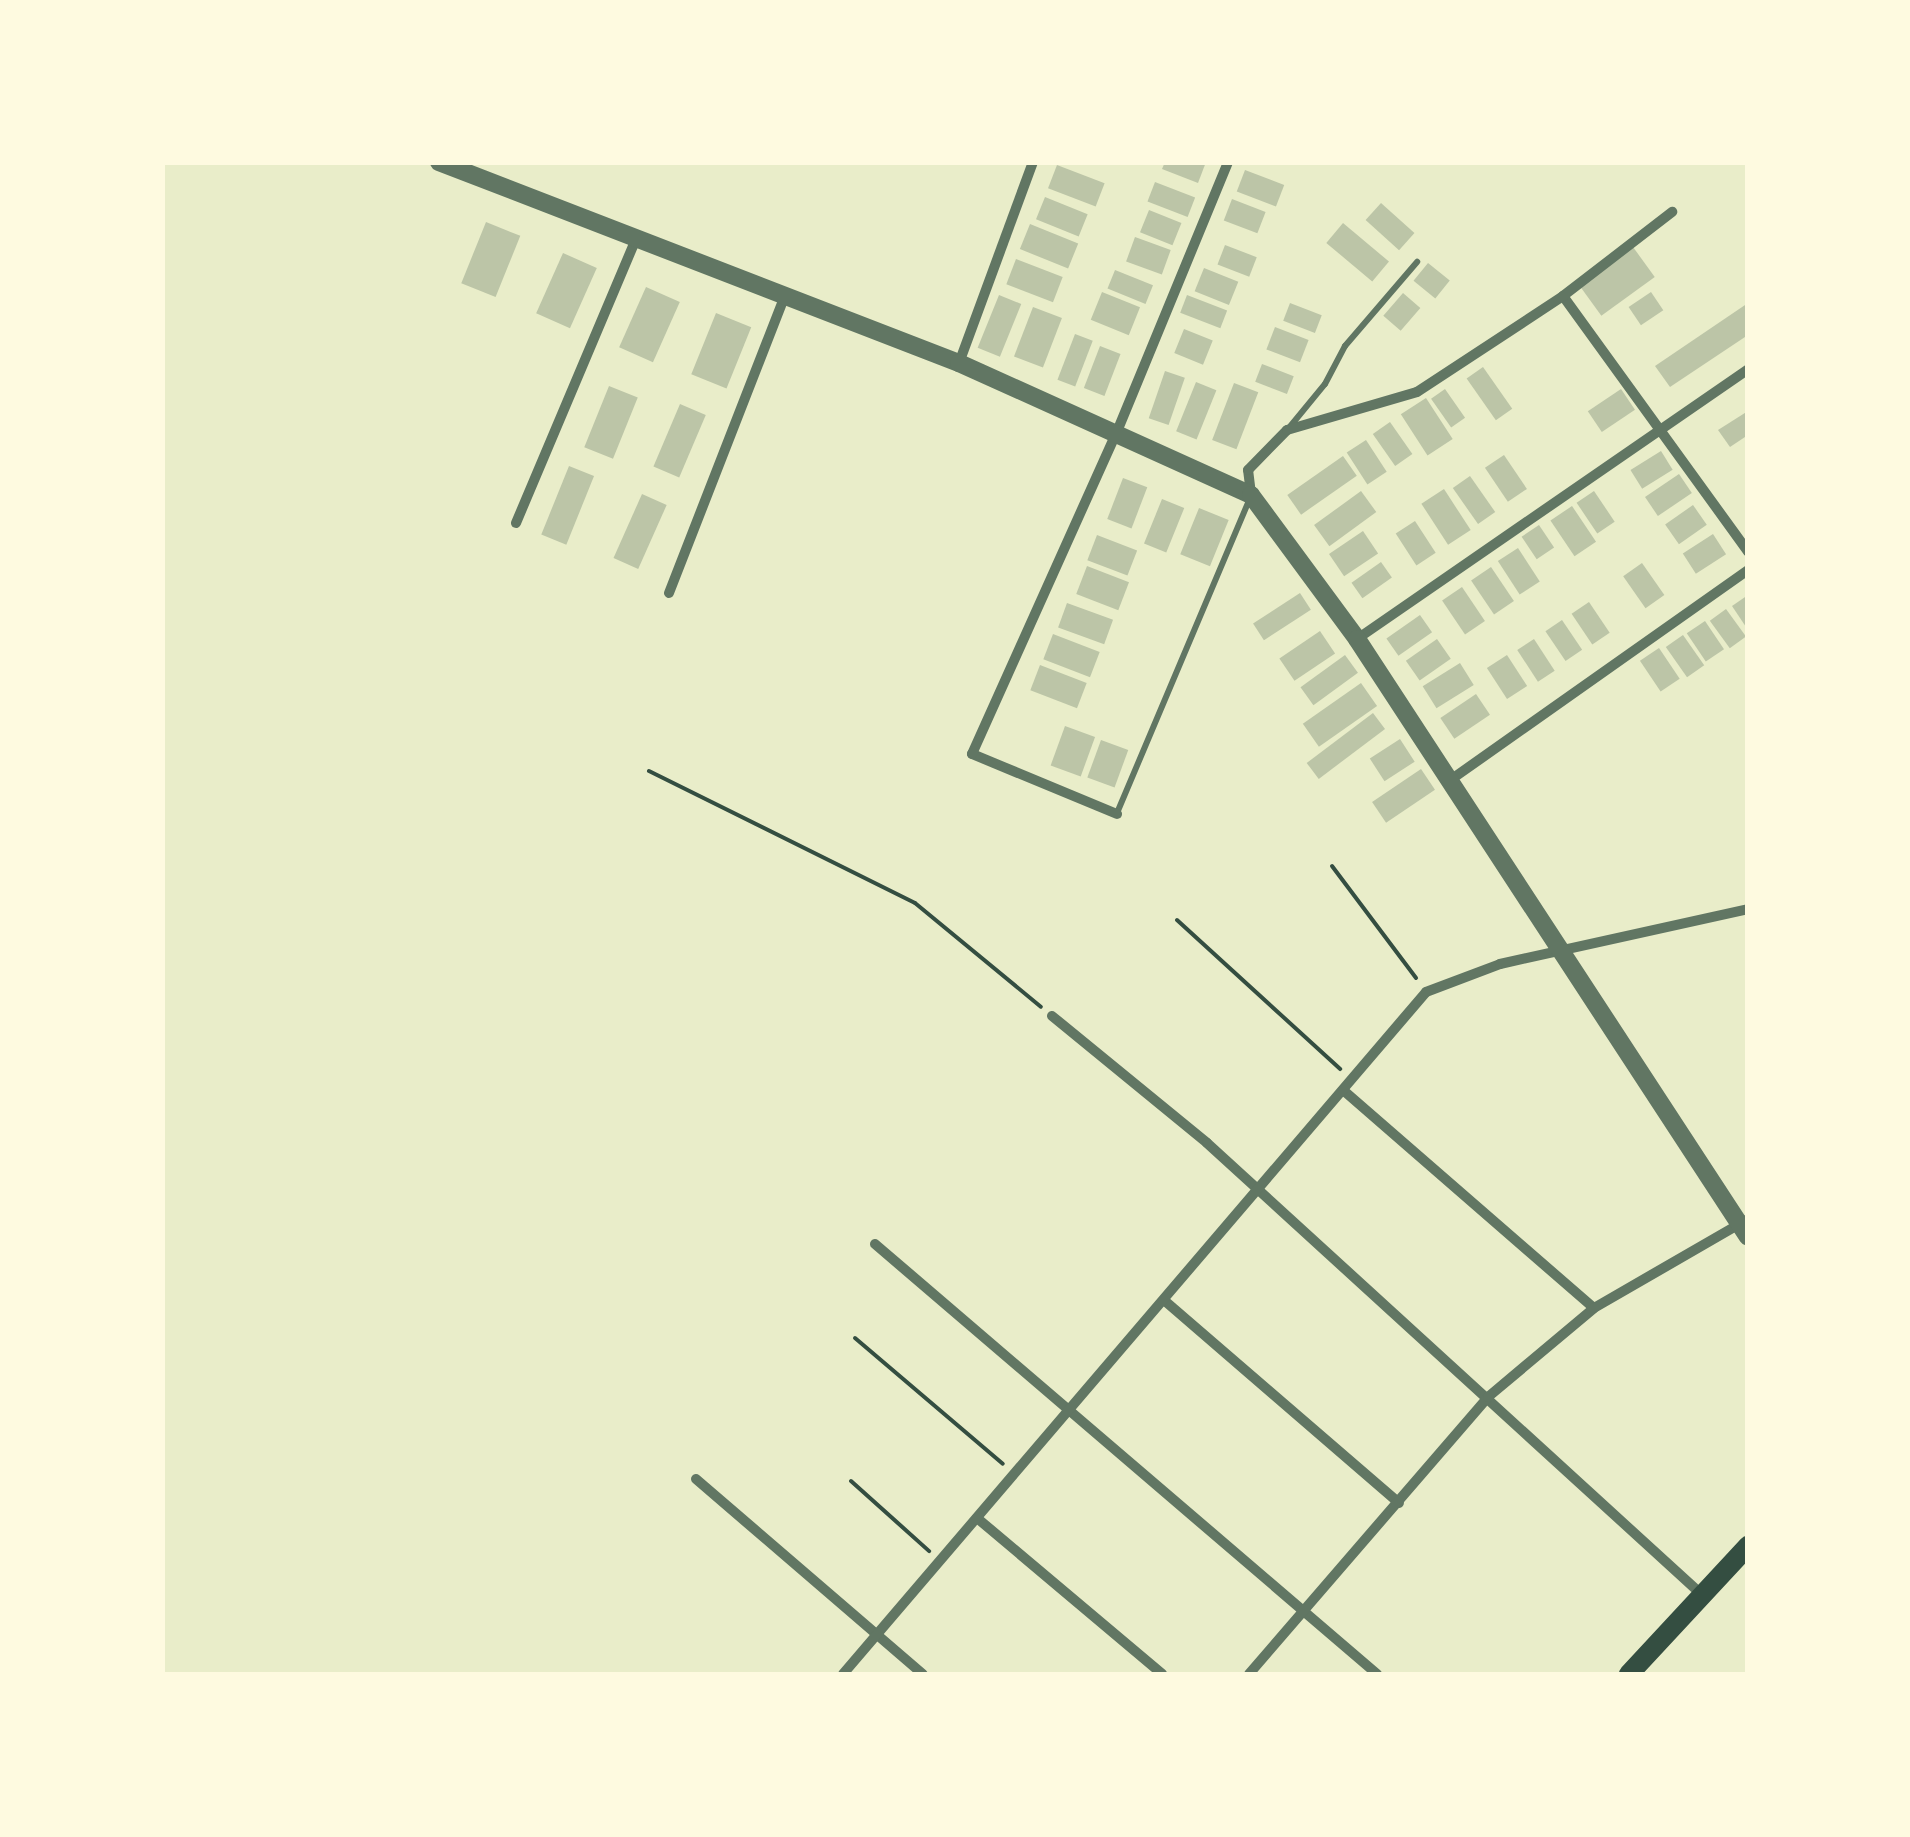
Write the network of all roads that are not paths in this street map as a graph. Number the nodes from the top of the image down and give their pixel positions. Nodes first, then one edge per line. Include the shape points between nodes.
1 (439, 162) edge
2 (1033, 162) edge
3 (1228, 162) edge
4 (1672, 212) dead end
5 (637, 237) junction
6 (1416, 262) dead end
7 (785, 296) junction
8 (1563, 296) junction
9 (958, 363) junction
10 (1748, 369) edge
11 (1660, 429) junction
12 (1287, 430) junction
13 (1116, 434) junction
14 (1251, 495) junction
15 (516, 524) dead end
16 (1748, 552) edge
17 (1748, 570) edge
18 (669, 593) dead end
19 (1357, 639) junction
20 (1448, 781) junction
21 (1116, 814) joint
22 (1748, 909) edge
23 (1560, 949) junction
24 (1052, 1016) road end
25 (1343, 1090) junction
26 (1260, 1191) junction
27 (1745, 1226) edge
28 (874, 1244) dead end
29 (1165, 1301) junction
30 (1594, 1308) junction
31 (1488, 1397) junction
32 (1071, 1410) junction
33 (696, 1479) dead end
34 (1399, 1502) junction
35 (977, 1518) junction
36 (1748, 1546) edge
37 (1701, 1594) junction
38 (1304, 1611) junction
39 (875, 1637) junction
40 (842, 1674) edge
41 (923, 1674) edge
42 (1162, 1674) edge
43 (1249, 1674) edge
44 (1377, 1674) edge
45 (1629, 1674) edge

1 - 5 street
2 - 9 street
3 - 13 street
4 - 8 street
5 - 7 street
5 - 15 street
6 - 12 lane via 1345,346 1325,384
7 - 9 street
7 - 18 street
8 - 11 street
8 - 12 street via 1417,392
9 - 13 street
10 - 11 street
11 - 16 street
11 - 19 street
12 - 14 street via 1248,470
13 - 14 street
13 - 21 street via 972,754
14 - 19 street
14 - 21 lane
17 - 20 street
19 - 20 street
20 - 23 street
22 - 23 street
23 - 25 street via 1426,992
23 - 27 street
24 - 26 street
25 - 26 street
25 - 30 street
26 - 29 street
26 - 31 street
27 - 30 street
28 - 32 street
29 - 32 street
29 - 34 street
30 - 31 street
31 - 34 street
31 - 37 street
32 - 35 street
32 - 38 street
33 - 39 street
34 - 38 street
35 - 39 street
35 - 42 street
36 - 37 main road
37 - 45 main road
38 - 43 street
38 - 44 street
39 - 40 street
39 - 41 street

